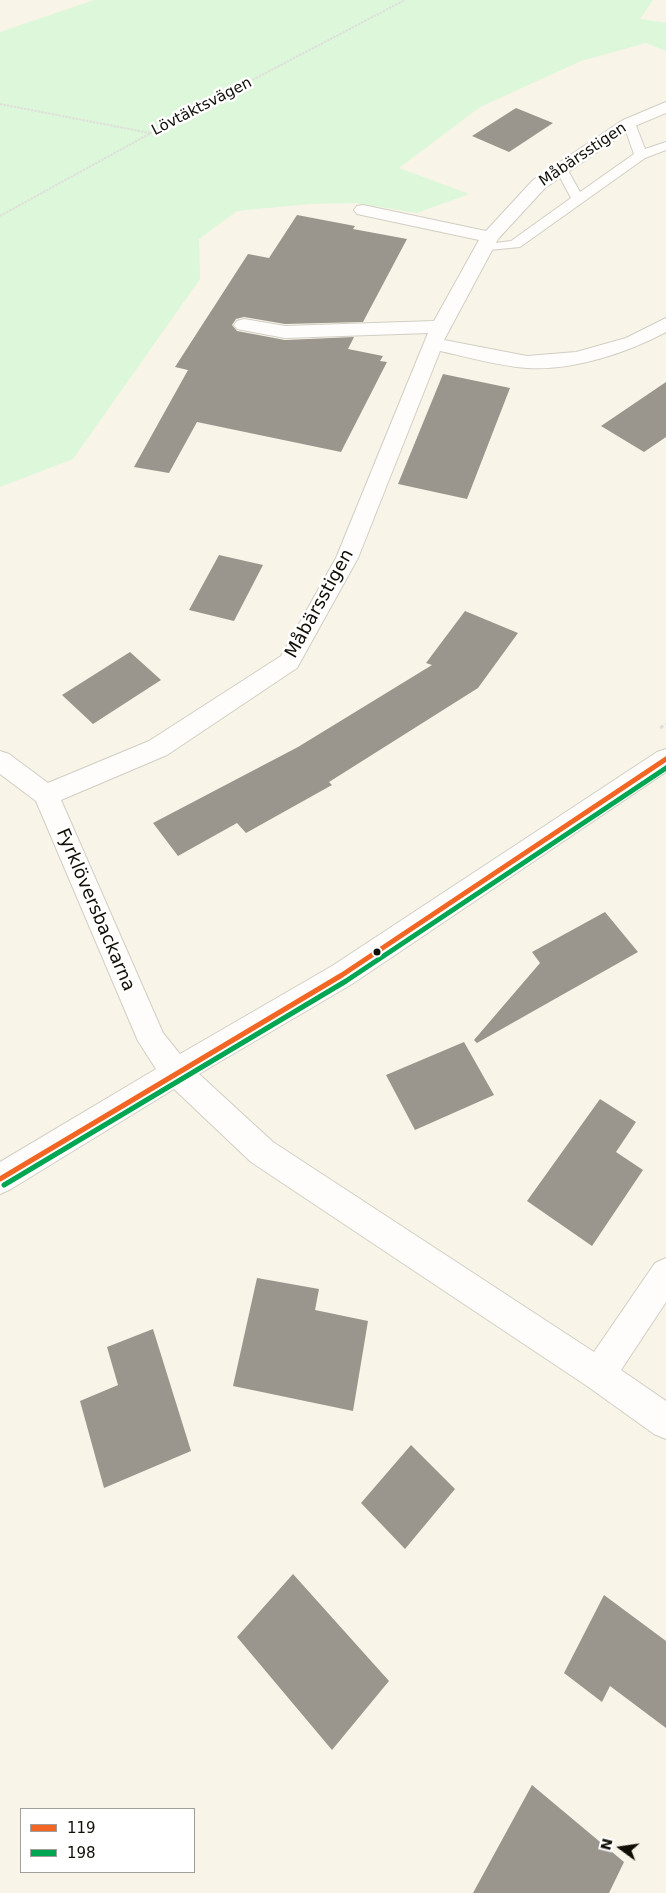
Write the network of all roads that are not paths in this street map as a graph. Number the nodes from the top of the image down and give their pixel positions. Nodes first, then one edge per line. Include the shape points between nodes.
1 (666, 107) edge
2 (629, 123) junction
3 (666, 146) edge
4 (641, 155) junction
5 (561, 168) junction
6 (578, 199) junction
7 (362, 210) dead end
8 (487, 243) junction
9 (666, 324) edge
10 (244, 325) dead end
11 (437, 336) junction
12 (666, 759) edge
13 (0, 761) edge
14 (46, 795) junction
15 (176, 1072) junction
16 (0, 1179) edge
17 (666, 1274) edge
18 (599, 1374) junction
19 (666, 1422) edge

1 - 2 street, Måbärsstigen
2 - 4 lane
2 - 5 street, Måbärsstigen
3 - 4 lane
4 - 6 lane
5 - 6 lane
5 - 8 street, Måbärsstigen via 539,184
6 - 8 lane via 515,244
7 - 8 street
8 - 11 street, Måbärsstigen
9 - 11 street via 633,342 569,358 526,362
10 - 11 street via 285,332
11 - 14 street, Måbärsstigen via 348,558 289,662 158,748
12 - 15 street via 342,976
13 - 14 street
14 - 15 street, Fyrklöversbackarna via 152,1041
15 - 16 street
15 - 18 street, Fyrklöversbackarna via 262,1152
17 - 18 street
18 - 19 street, Fyrklöversbackarna

